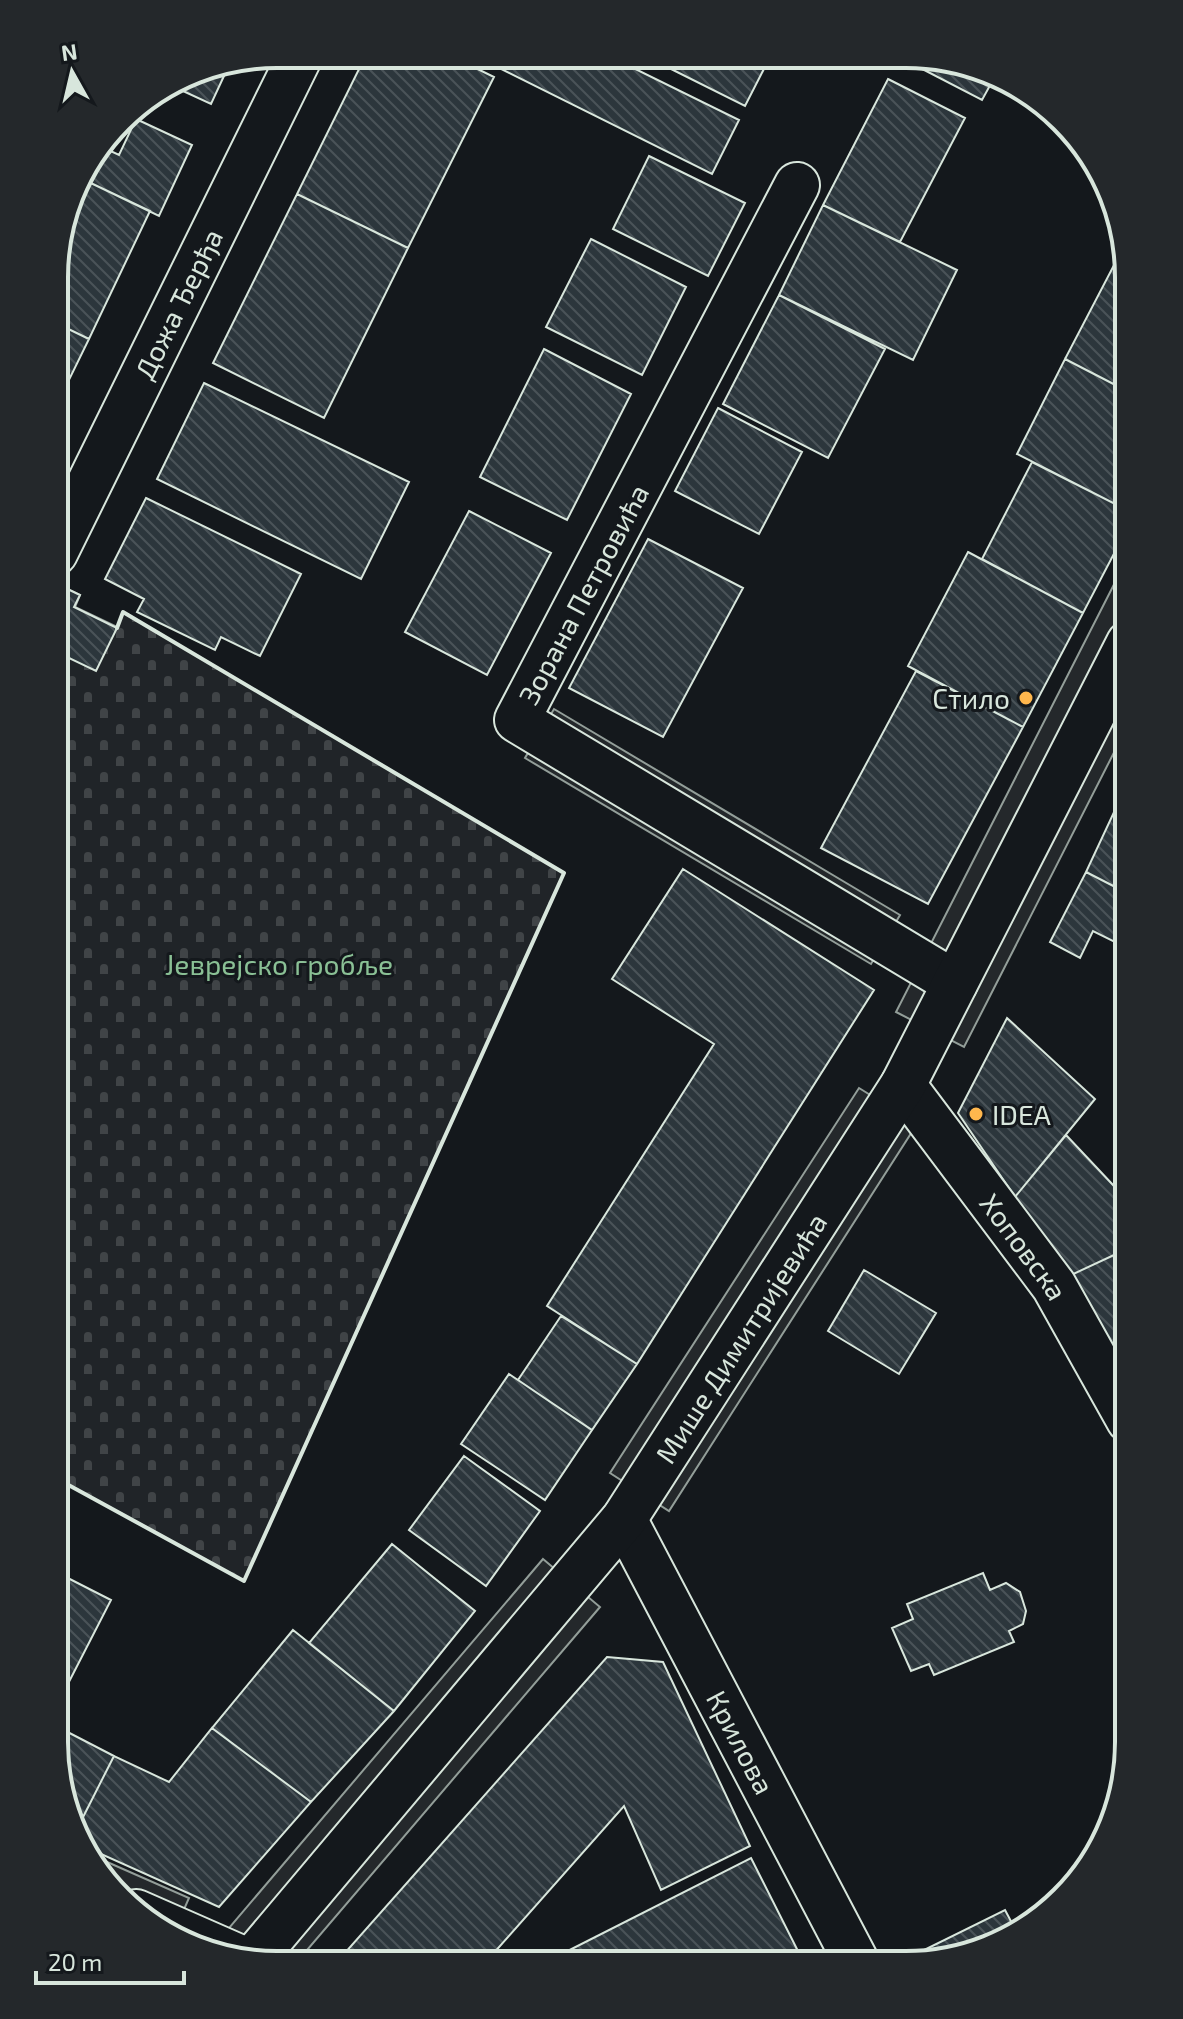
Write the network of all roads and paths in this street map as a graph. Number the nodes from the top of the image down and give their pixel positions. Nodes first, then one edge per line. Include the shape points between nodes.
1 (294, 68) edge
2 (797, 185) dead end
3 (68, 527) edge
4 (1115, 670) edge
5 (955, 983) junction
6 (903, 1085) junction
7 (1115, 1395) edge
8 (624, 1519) junction
9 (261, 1950) edge
10 (851, 1951) edge

1 - 3 street, Дожа Ђерђа
2 - 5 street, Зорана Петровића via 517,720
4 - 5 street, Мише Димитријевића
5 - 6 street, Мише Димитријевића
6 - 7 street, Хоповска via 1054,1286
6 - 8 street, Мише Димитријевића
8 - 9 street, Мише Димитријевића
8 - 10 street, Крилова

